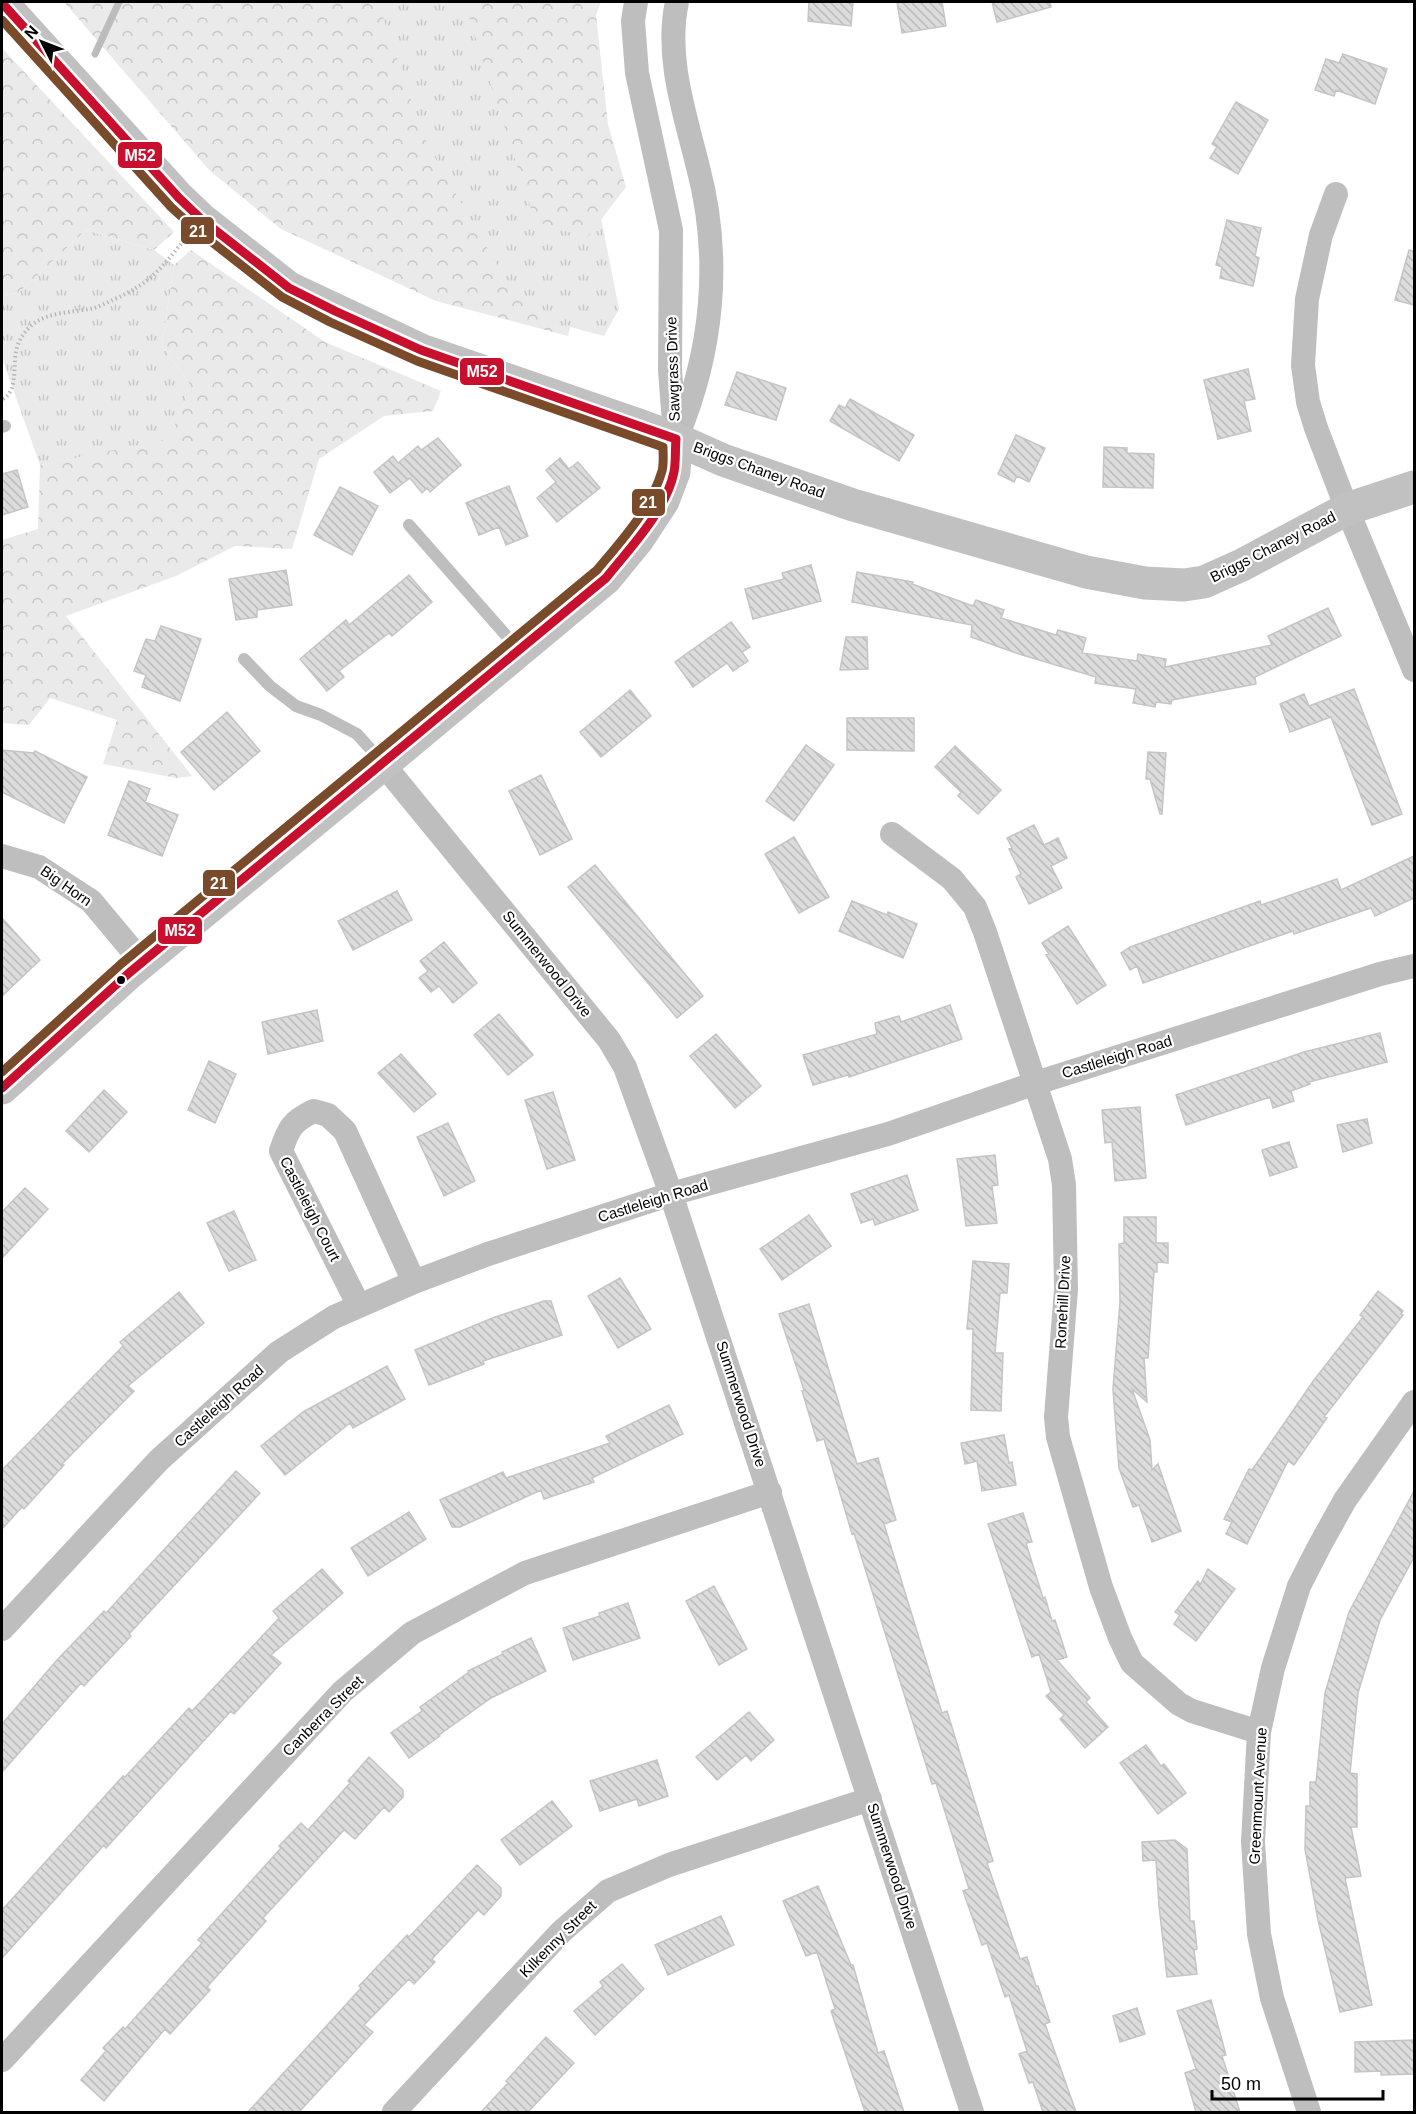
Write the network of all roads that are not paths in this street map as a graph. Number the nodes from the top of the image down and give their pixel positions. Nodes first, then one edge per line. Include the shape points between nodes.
1 (636, 2) edge
2 (677, 2) edge
3 (2, 3) edge
4 (1336, 195) dead end
5 (670, 302) junction
6 (710, 304) junction
7 (676, 439) junction
8 (1414, 487) edge
9 (1347, 509) junction
10 (409, 525) dead end
11 (519, 650) junction
12 (244, 659) dead end
13 (1414, 670) edge
14 (383, 764) junction
15 (892, 834) dead end
16 (2, 856) edge
17 (142, 962) junction
18 (1414, 966) edge
19 (1036, 1083) junction
20 (2, 1088) edge
21 (672, 1194) junction
22 (414, 1282) junction
23 (359, 1306) junction
24 (1414, 1402) edge
25 (770, 1492) junction
26 (2, 1629) edge
27 (1259, 1732) junction
28 (870, 1799) junction
29 (2, 2060) edge
30 (394, 2112) edge
31 (972, 2112) edge
32 (1310, 2112) edge

1 - 5 street, Sawgrass Drive via 633,21 637,73 671,230
2 - 6 street, Sawgrass Drive via 674,54 679,94 709,216
3 - 7 main road, Briggs Chaney Road via 178,198 289,288 422,350
4 - 9 street via 1321,235 1307,299 1303,365 1308,402
5 - 6 street
5 - 7 street, Sawgrass Drive
6 - 7 street, Sawgrass Drive via 703,358
7 - 9 main road, Briggs Chaney Road via 853,505 1086,572 1146,584 1204,582 1242,566
7 - 11 main road via 674,472 663,501 638,539 606,578
8 - 9 main road, Briggs Chaney Road
9 - 13 street
10 - 11 lane
11 - 14 main road
12 - 14 lane via 296,706 357,734
14 - 17 main road
14 - 21 street, Summerwood Drive via 609,1040 626,1067
15 - 19 street, Ronehill Drive via 952,879 975,907
16 - 17 street, Big Horn via 39,867 91,901
17 - 20 main road
18 - 19 street, Castleleigh Road
19 - 21 street, Castleleigh Road via 888,1134
19 - 27 street, Ronehill Drive via 1060,1159 1064,1185 1066,1289 1058,1437 1101,1587 1132,1662 1161,1689 1192,1711
21 - 22 street, Castleleigh Road
21 - 25 street, Summerwood Drive
22 - 23 street, Castleleigh Road
22 - 23 street, Castleleigh Court via 345,1131 328,1115 314,1111 289,1128 281,1151
23 - 26 street, Castleleigh Road via 279,1352 159,1460
24 - 27 street, Greenmount Avenue via 1345,1500 1299,1586 1273,1668
25 - 28 street, Summerwood Drive
25 - 29 street, Canberra Street via 525,1573 412,1634 342,1692
27 - 32 street, Greenmount Avenue via 1252,1842 1259,1934 1272,1998
28 - 30 street, Kilkenny Street via 669,1864 608,1891 561,1932
28 - 31 street, Summerwood Drive

